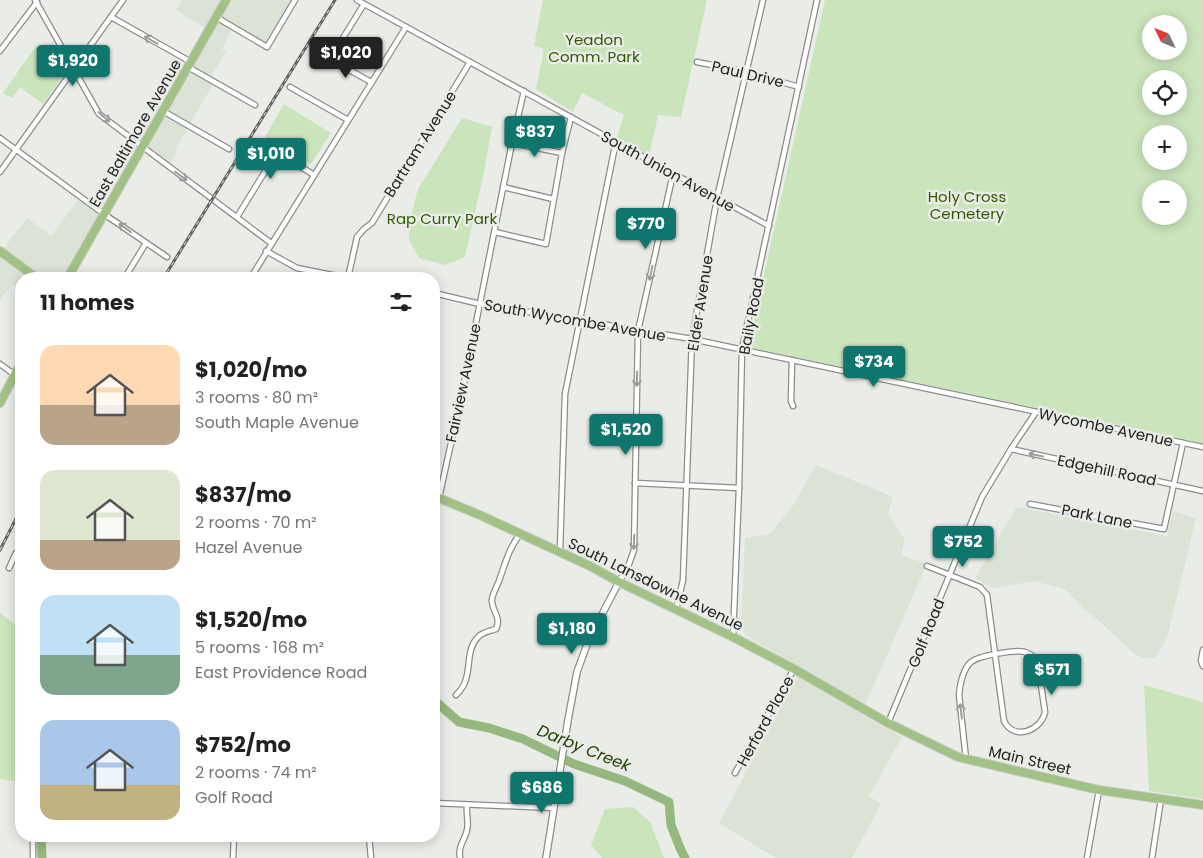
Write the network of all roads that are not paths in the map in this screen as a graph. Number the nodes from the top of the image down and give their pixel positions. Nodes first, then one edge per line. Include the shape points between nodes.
1 (124, 0) edge
2 (226, 0) edge
3 (295, 0) edge
4 (357, 0) edge
5 (763, 0) edge
6 (817, 0) edge
7 (36, 1) edge
8 (364, 4) junction
9 (111, 17) junction
10 (216, 17) junction
11 (406, 27) junction
12 (315, 48) dead end
13 (0, 51) edge
14 (330, 59) junction
15 (470, 62) junction
16 (697, 62) dead end
17 (190, 65) junction
18 (74, 69) junction
19 (747, 72) junction
20 (371, 82) junction
21 (290, 87) dead end
22 (798, 87) junction
23 (524, 91) junction
24 (256, 105) dead end
25 (163, 111) junction
26 (571, 118) junction
27 (348, 120) junction
28 (0, 138) edge
29 (616, 141) junction
30 (512, 143) junction
31 (142, 147) junction
32 (16, 149) junction
33 (229, 149) dead end
34 (562, 153) junction
35 (0, 172) edge
36 (672, 174) junction
37 (314, 175) junction
38 (503, 187) junction
39 (718, 198) junction
40 (553, 199) junction
41 (104, 214) junction
42 (237, 217) junction
43 (769, 226) junction
44 (494, 232) junction
45 (146, 243) junction
46 (271, 243) junction
47 (0, 251) edge
48 (266, 251) junction
49 (167, 257) dead end
50 (28, 272) edge
51 (71, 272) edge
52 (128, 272) edge
53 (254, 272) edge
54 (318, 272) edge
55 (351, 272) edge
56 (440, 294) edge
57 (480, 304) junction
58 (579, 321) junction
59 (638, 331) junction
60 (692, 339) junction
61 (742, 349) junction
62 (792, 360) junction
63 (0, 364) edge
64 (15, 375) joint
65 (0, 403) edge
66 (793, 406) dead end
67 (1010, 406) joint
68 (1036, 412) junction
69 (1183, 443) junction
70 (1203, 448) edge
71 (1011, 449) junction
72 (440, 479) edge
73 (635, 483) junction
74 (1174, 485) junction
75 (686, 486) junction
76 (739, 488) junction
77 (1203, 491) edge
78 (440, 499) edge
79 (1030, 504) dead end
80 (520, 534) junction
81 (560, 551) junction
82 (15, 556) edge
83 (927, 566) dead end
84 (8, 568) dead end
85 (950, 574) junction
86 (619, 582) junction
87 (676, 610) junction
88 (733, 637) junction
89 (1203, 650) edge
90 (995, 654) junction
91 (1203, 666) edge
92 (794, 669) junction
93 (456, 695) dead end
94 (861, 708) joint
95 (888, 723) junction
96 (966, 759) junction
97 (735, 773) dead end
98 (1099, 790) junction
99 (1161, 799) junction
100 (440, 803) edge
101 (467, 805) junction
102 (1203, 805) edge
103 (553, 808) junction
104 (33, 842) edge
105 (234, 842) edge
106 (370, 842) edge
107 (33, 858) edge
108 (233, 858) edge
109 (371, 858) edge
110 (460, 858) edge
111 (546, 858) edge
112 (1087, 858) edge
113 (1152, 858) edge

1 - 9 street
2 - 10 main road, East Baltimore Avenue
3 - 10 street via 267,46
4 - 8 street, South Union Avenue
5 - 19 street, Elder Avenue
6 - 22 street, Baily Road
7 - 13 street
7 - 18 street
8 - 11 street, South Union Avenue
8 - 14 street
17 -> 9 street
9 - 18 street
10 - 17 main road, East Baltimore Avenue
11 - 15 street, South Union Avenue
11 - 20 street
12 - 14 street
14 - 20 street
15 - 23 street, South Union Avenue
15 - 55 street, Bartram Avenue via 372,223 357,237
16 - 19 street, Paul Drive
17 - 24 street
17 - 25 main road, East Baltimore Avenue
18 -> 31 street via 99,114
18 - 32 street
19 - 22 street, Paul Drive
19 - 39 street, Elder Avenue
20 - 27 street
21 - 27 street
22 - 43 street, Baily Road
23 - 26 street, South Union Avenue
23 - 30 street, Fairview Avenue
25 - 31 main road, East Baltimore Avenue
25 - 33 street
26 - 29 street, South Union Avenue
26 - 34 street
27 - 37 street
28 - 32 street
29 - 36 street, South Union Avenue
29 - 58 street
30 - 34 street
30 - 38 street, Fairview Avenue
31 - 41 main road, East Baltimore Avenue
31 -> 42 street
32 - 35 street
32 - 41 street
34 - 40 street
36 - 39 street, South Union Avenue
36 -> 59 street
37 - 42 street via 277,152
37 - 46 street
38 - 40 street
38 - 44 street, Fairview Avenue
39 - 43 street, South Union Avenue
39 - 60 street, Elder Avenue
40 - 44 street via 546,244
45 -> 41 street
41 - 51 main road, East Baltimore Avenue
42 - 46 street
43 - 61 street, Baily Road
44 - 57 street, Fairview Avenue
45 - 49 street
45 - 52 street
46 - 48 street
47 - 50 main road
48 - 53 street
48 - 54 street via 297,268
56 - 57 street, South Wycombe Avenue
57 - 58 street, South Wycombe Avenue
57 - 72 street, Fairview Avenue
58 - 59 street, South Wycombe Avenue
58 - 81 street via 565,394
59 - 60 street, South Wycombe Avenue
59 -> 73 street
60 - 61 street, South Wycombe Avenue
60 - 75 street, Elder Avenue
61 - 62 street, South Wycombe Avenue
61 - 76 street, Baily Road
62 - 66 street
62 - 67 street, South Wycombe Avenue
63 - 64 street
64 - 65 main road
67 - 68 street, Wycombe Avenue
68 - 69 street, Wycombe Avenue
68 - 71 street, Golf Road
69 - 70 street, Wycombe Avenue
69 - 74 street
74 -> 71 street, Edgehill Road
71 - 85 street, Golf Road via 982,497
73 - 75 street
73 -> 86 street via 634,550
74 - 77 street, Edgehill Road
74 - 79 street, Park Lane via 1164,529
75 - 76 street
75 - 87 street, Elder Avenue via 683,580
76 - 88 street, Baily Road
78 - 80 main road, South Lansdowne Avenue
80 - 81 main road, South Lansdowne Avenue
80 - 93 street via 509,552 492,600 498,624 496,629 478,637 471,649 466,681
81 - 86 main road, South Lansdowne Avenue
82 - 84 street
83 - 85 street
85 - 90 street via 980,587 987,594
85 - 95 street, Golf Road
86 - 87 main road, South Lansdowne Avenue
86 - 103 street via 579,664
87 - 88 main road, South Lansdowne Avenue
88 - 92 main road, South Lansdowne Avenue
89 - 91 street
90 - 90 street via 1022,651 1037,660 1045,712 1032,729 1017,733 1004,721
96 -> 90 street via 960,688 972,661
92 - 94 main road, South Lansdowne Avenue
92 - 97 street, Herford Place
94 - 95 main road, Main Street
95 - 96 main road, Main Street
96 - 98 main road, Main Street
98 - 99 main road, Main Street
98 - 112 street
99 - 102 main road, Main Street
99 - 113 street
100 - 101 street
101 - 103 street
101 - 110 street via 467,830
103 - 111 street
104 - 107 street
105 - 108 street
106 - 109 street

